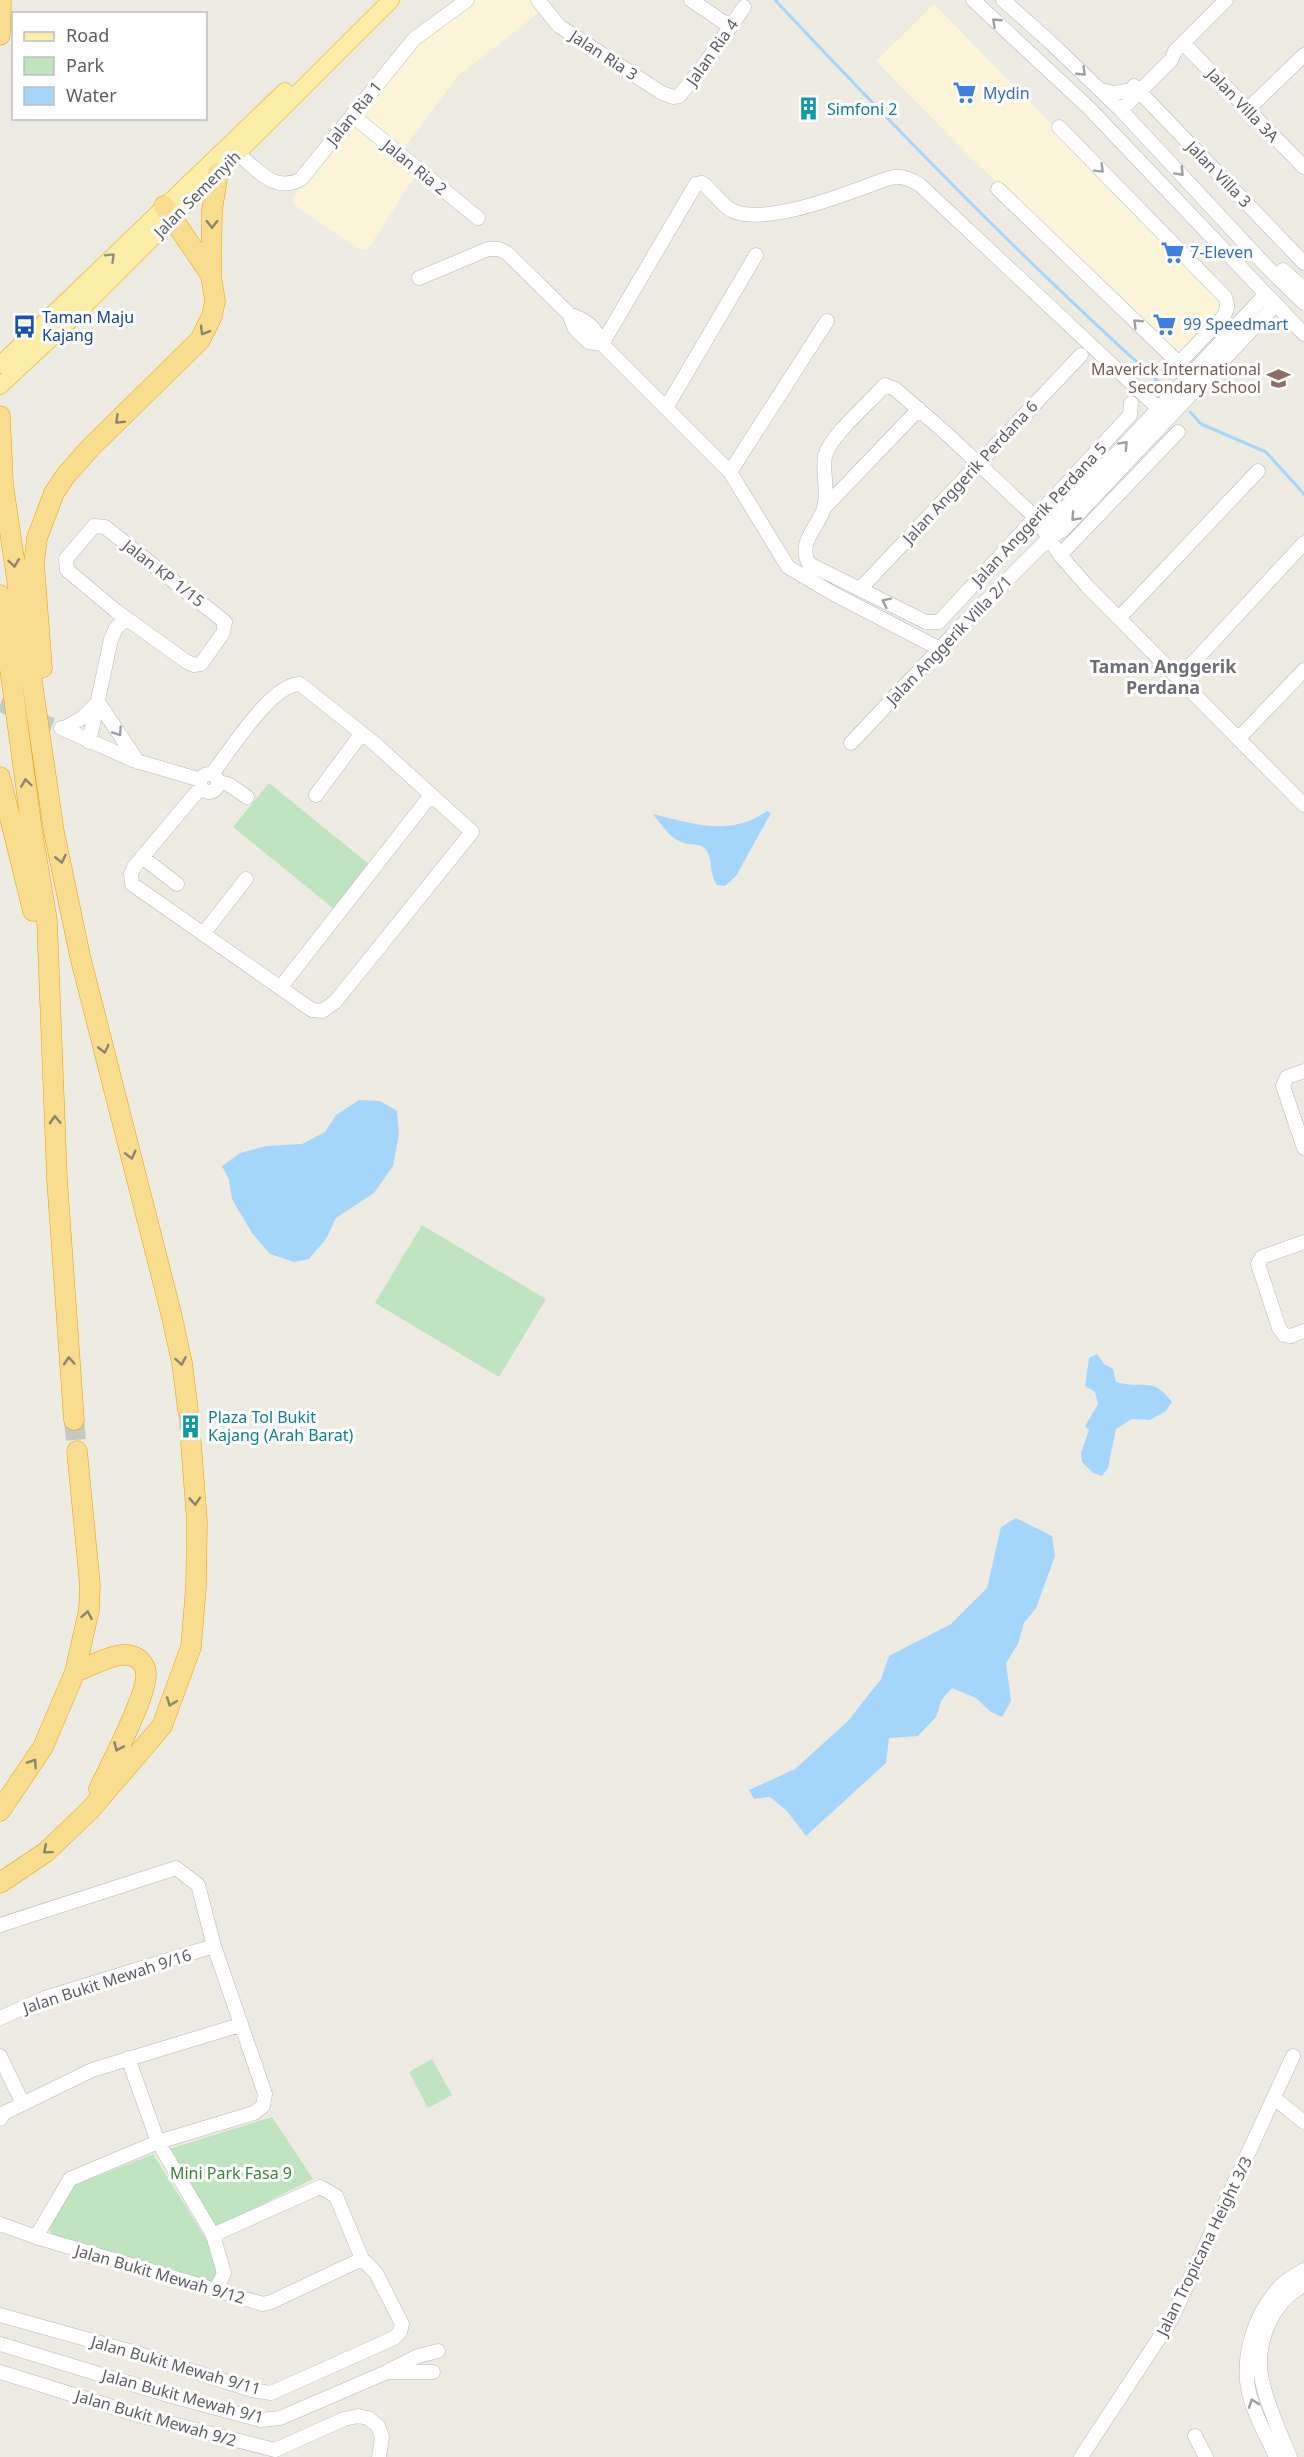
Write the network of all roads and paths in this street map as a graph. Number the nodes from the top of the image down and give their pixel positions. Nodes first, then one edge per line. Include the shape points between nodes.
1 (1, 0) edge
2 (390, 0) edge
3 (467, 0) edge
4 (538, 0) edge
5 (690, 0) edge
6 (974, 0) edge
7 (1003, 0) edge
8 (1226, 0) edge
9 (744, 7) dead end
10 (1023, 18) junction
11 (729, 26) junction
12 (0, 35) edge
13 (1020, 43) junction
14 (1179, 47) junction
15 (1304, 55) edge
16 (1101, 90) junction
17 (1134, 92) junction
18 (679, 96) joint
19 (1089, 108) junction
20 (1116, 108) junction
21 (1247, 110) junction
22 (352, 116) junction
23 (1059, 127) dead end
24 (1140, 129) junction
25 (1113, 132) junction
26 (238, 154) junction
27 (1304, 167) edge
28 (218, 173) junction
29 (998, 189) dead end
30 (169, 211) junction
31 (478, 218) dead end
32 (756, 255) dead end
33 (1261, 259) junction
34 (1304, 263) edge
35 (211, 275) junction
36 (1278, 277) junction
37 (419, 278) dead end
38 (1251, 278) junction
39 (1299, 291) edge
40 (1273, 297) junction
41 (1304, 303) edge
42 (1255, 316) junction
43 (827, 321) dead end
44 (1293, 323) junction
45 (44, 334) junction
46 (1304, 334) edge
47 (602, 344) junction
48 (1081, 355) dead end
49 (1179, 363) junction
50 (0, 364) edge
51 (1190, 374) junction
52 (1200, 384) junction
53 (0, 386) edge
54 (1131, 403) dead end
55 (666, 408) junction
56 (1158, 408) junction
57 (919, 410) junction
58 (0, 416) edge
59 (1178, 432) dead end
60 (980, 464) junction
61 (730, 471) junction
62 (1257, 471) dead end
63 (824, 507) junction
64 (1035, 517) junction
65 (1049, 538) junction
66 (1304, 543) edge
67 (1060, 555) junction
68 (860, 589) junction
69 (0, 595) edge
70 (1119, 618) junction
71 (126, 619) junction
72 (940, 649) junction
73 (1304, 670) edge
74 (1179, 678) junction
75 (98, 702) junction
76 (362, 733) junction
77 (1239, 738) junction
78 (88, 742) junction
79 (851, 743) dead end
80 (138, 762) junction
81 (0, 777) edge
82 (208, 781) junction
83 (316, 795) dead end
84 (431, 795) junction
85 (247, 797) dead end
86 (1302, 799) edge
87 (54, 832) junction
88 (142, 857) junction
89 (246, 879) dead end
90 (177, 884) dead end
91 (203, 934) junction
92 (47, 966) junction
93 (280, 988) junction
94 (1304, 1071) edge
95 (1304, 1148) edge
96 (1304, 1242) edge
97 (1297, 1333) edge
98 (188, 1410) tunnel mouth
99 (74, 1420) tunnel mouth
100 (191, 1443) tunnel mouth
101 (77, 1451) tunnel mouth
102 (75, 1671) junction
103 (90, 1810) junction
104 (0, 1811) edge
105 (0, 1883) edge
106 (0, 1925) edge
107 (214, 1946) junction
108 (0, 2018) edge
109 (240, 2025) junction
110 (0, 2056) edge
111 (1293, 2056) dead end
112 (128, 2058) junction
113 (1274, 2098) junction
114 (23, 2104) junction
115 (0, 2119) edge
116 (1304, 2122) edge
117 (158, 2142) junction
118 (0, 2224) edge
119 (213, 2235) junction
120 (36, 2237) junction
121 (362, 2259) junction
122 (1304, 2270) edge
123 (1304, 2285) edge
124 (216, 2290) junction
125 (0, 2315) edge
126 (0, 2344) edge
127 (438, 2351) dead end
128 (0, 2372) edge
129 (387, 2372) junction
130 (433, 2372) dead end
131 (1195, 2436) dead end
132 (274, 2454) edge
133 (379, 2457) edge
134 (1081, 2457) edge
135 (1206, 2457) edge
136 (1276, 2457) edge
137 (1290, 2457) edge

1 - 12 highway
2 - 26 main road, Jalan Semenyih
2 - 30 main road, Jalan Semenyih via 340,39
3 - 22 street, Jalan Ria 1 via 414,39
4 - 18 street, Jalan Ria 3 via 559,26 662,93
5 - 11 street
13 -> 6 street
7 - 10 street
8 - 14 street
9 - 11 street, Jalan Ria 4
10 - 13 street via 1025,30
10 -> 16 street
11 - 18 street, Jalan Ria 4
13 - 19 street
14 - 17 street via 1171,60
14 - 21 street, Jalan Villa 3A
15 - 21 street
16 - 17 street
16 - 20 street
17 - 20 street
17 - 24 street
17 - 34 street, Jalan Villa 3
19 - 20 street
19 - 25 street
20 - 24 street
20 - 25 street
21 - 27 street, Jalan Villa 3A
22 - 26 street, Jalan Ria 1 via 301,179 292,184 270,181
22 - 31 street, Jalan Ria 2
23 -> 49 street via 1225,297 1227,311
24 -> 33 street
25 - 38 street
26 - 28 main road, Jalan Semenyih
28 - 30 main road, Jalan Semenyih
28 -> 35 highway via 212,210
49 -> 29 street
30 - 35 highway
30 - 45 main road, Jalan Semenyih
32 - 55 street
33 - 36 street
33 - 39 street via 1274,262
35 -> 87 highway via 214,301 200,340 66,475 47,506 37,538 34,564
36 - 39 street
36 - 40 street
37 - 47 street via 488,249 499,249 569,314 575,329 589,342
38 - 40 street
38 - 42 street
39 - 40 street
39 - 41 street
40 - 42 street, Jalan Anggerik Villa 2/1
40 - 44 street
42 - 44 street
42 - 51 street, Jalan Anggerik Villa 2/1
42 - 52 street, Jalan Anggerik Villa 2/1
43 - 61 street
44 - 46 street
45 - 50 main road, Jalan Semenyih
45 - 53 main road, Jalan Semenyih
47 - 55 street
47 - 56 street via 696,184 702,183 731,210 750,215 782,211 895,177 920,185
48 - 60 street, Jalan Anggerik Perdana 6
49 - 51 street
51 - 52 street
51 - 56 street, Jalan Anggerik Villa 2/1
52 -> 65 street, Jalan Anggerik Villa 2/1 via 1062,530
54 - 64 street, Jalan Anggerik Perdana 5 via 1130,415
55 - 61 street
65 -> 56 street, Jalan Anggerik Villa 2/1 via 1052,522
57 - 60 street
57 - 63 street
57 - 63 street via 885,385 829,445
58 -> 87 highway via 3,484
59 - 67 street
60 - 64 street
60 - 68 street, Jalan Anggerik Perdana 6
61 - 72 street via 788,567
62 - 70 street
63 - 68 street via 805,546 806,558 809,564
64 - 65 street
64 -> 68 street, Jalan Anggerik Perdana 5 via 939,622 926,622
65 - 67 street
65 - 72 street, Jalan Anggerik Villa 2/1
66 - 74 street
67 - 70 street
92 -> 69 highway via 47,921
70 - 74 street
71 - 71 street, Jalan KP 1/15 via 65,566 66,559 94,526 105,527 225,622 223,633 201,664 194,665
71 - 75 street via 111,639
72 - 79 street, Jalan Anggerik Villa 2/1
73 - 77 street
74 - 77 street
75 - 78 street
75 - 78 street via 82,718 62,728
75 -> 80 street
76 - 82 street via 311,691 294,684 269,701
76 - 83 street
76 - 84 street
77 - 86 street
78 - 80 street
80 - 82 street
81 - 92 highway
82 - 85 street via 228,784
82 - 88 street
84 - 93 street
84 - 93 street via 470,829 470,837 335,1002 322,1011 312,1010
87 -> 98 highway via 80,956 171,1312
88 - 90 street
88 - 91 street via 130,874 132,884
89 - 91 street
91 - 93 street
99 -> 92 highway
94 - 95 street via 1287,1077 1283,1086
96 - 97 street via 1262,1257 1258,1264 1279,1328 1284,1335
100 -> 103 highway via 197,1522 191,1647 162,1726
102 -> 101 highway via 89,1610 90,1585
102 -> 103 highway via 127,1654 137,1657 146,1674 143,1692
104 -> 102 highway via 43,1747
103 -> 105 highway via 46,1852
106 - 107 street via 176,1868 198,1885
107 - 108 street, Jalan Bukit Mewah 9/16 via 45,1998
107 - 109 street
109 - 112 street
109 - 117 street via 265,2094 263,2106 254,2113
110 - 114 street
111 - 113 street, Jalan Tropicana Height 3/3
112 - 114 street
112 - 117 street
113 - 116 street
113 - 134 street, Jalan Tropicana Height 3/3 via 1171,2320
114 - 115 street
117 - 119 street
117 - 120 street via 70,2179
118 - 120 street, Jalan Bukit Mewah 9/12
119 - 121 street via 320,2187 336,2196
119 - 124 street via 224,2273
120 - 124 street, Jalan Bukit Mewah 9/12
121 - 124 street, Jalan Bukit Mewah 9/12 via 263,2304
121 - 125 street, Jalan Bukit Mewah 9/11 via 386,2291 402,2324 400,2332 271,2392 252,2390
136 -> 122 street via 1250,2395 1246,2365 1252,2332 1263,2309 1279,2287
123 - 137 street via 1283,2299 1267,2326 1261,2355 1266,2395
126 - 129 street, Jalan Bukit Mewah 9/1 via 261,2420 280,2418
127 - 129 street via 418,2355
128 - 132 street, Jalan Bukit Mewah 9/2
129 - 130 street, Jalan Bukit Mewah 9/1
131 - 135 street
132 - 133 street, Jalan Bukit Mewah 9/2 via 344,2419 358,2416 378,2426 382,2437

